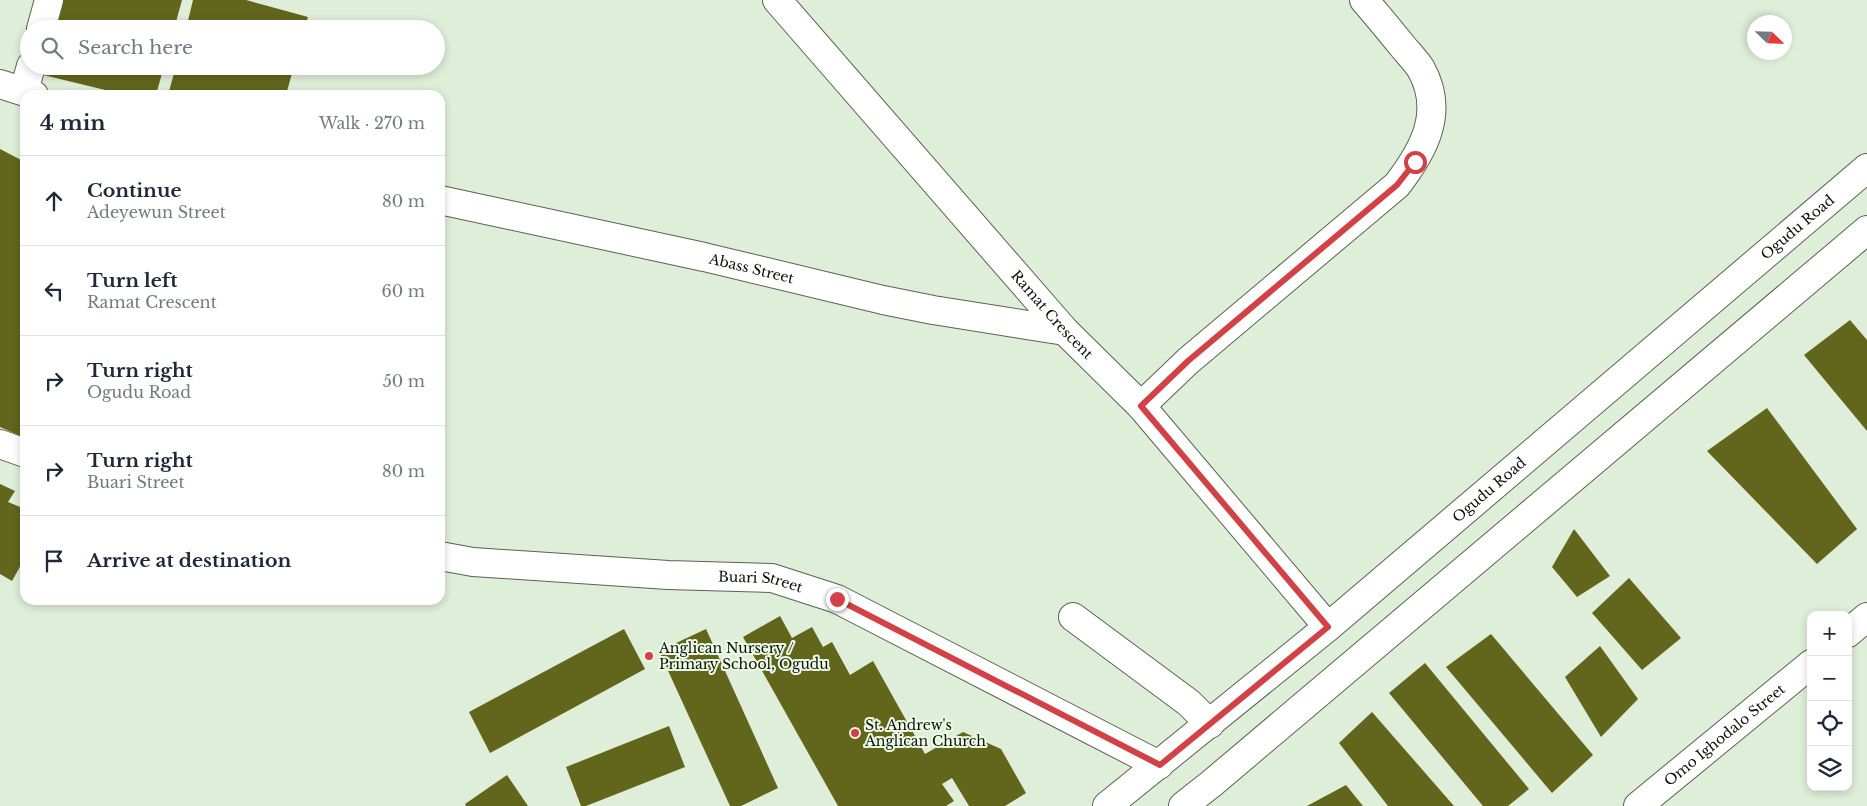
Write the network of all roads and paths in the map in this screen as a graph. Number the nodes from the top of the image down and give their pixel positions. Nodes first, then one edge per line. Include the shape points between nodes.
1 (49, 0) edge
2 (777, 0) edge
3 (1364, 0) edge
4 (43, 20) edge
5 (1867, 168) edge
6 (445, 201) edge
7 (1867, 230) edge
8 (1064, 331) junction
9 (1141, 406) junction
10 (0, 444) edge
11 (20, 451) edge
12 (445, 557) edge
13 (1073, 617) dead end
14 (1867, 617) edge
15 (1328, 627) junction
16 (1852, 630) edge
17 (1807, 667) edge
18 (1210, 724) junction
19 (1160, 765) junction
20 (1107, 806) edge
21 (1183, 806) edge
22 (1638, 806) edge

1 - 4 street
2 - 8 street, Ramat Crescent
3 - 9 street via 1420,68 1430,91 1432,115 1415,162 1397,185 1188,361
5 - 15 street, Ogudu Road
6 - 8 street, Abass Street via 704,257 883,300
7 - 21 street
8 - 9 street, Ramat Crescent
9 - 15 street, Ramat Crescent
10 - 11 street
12 - 19 street, Buari Street via 473,562 649,574 772,578 837,599
13 - 18 street via 1189,703
14 - 16 street
15 - 18 street, Ogudu Road
17 - 22 street, Omo Ighodalo Street
18 - 19 street, Ogudu Road
19 - 20 street, Ogudu Road

